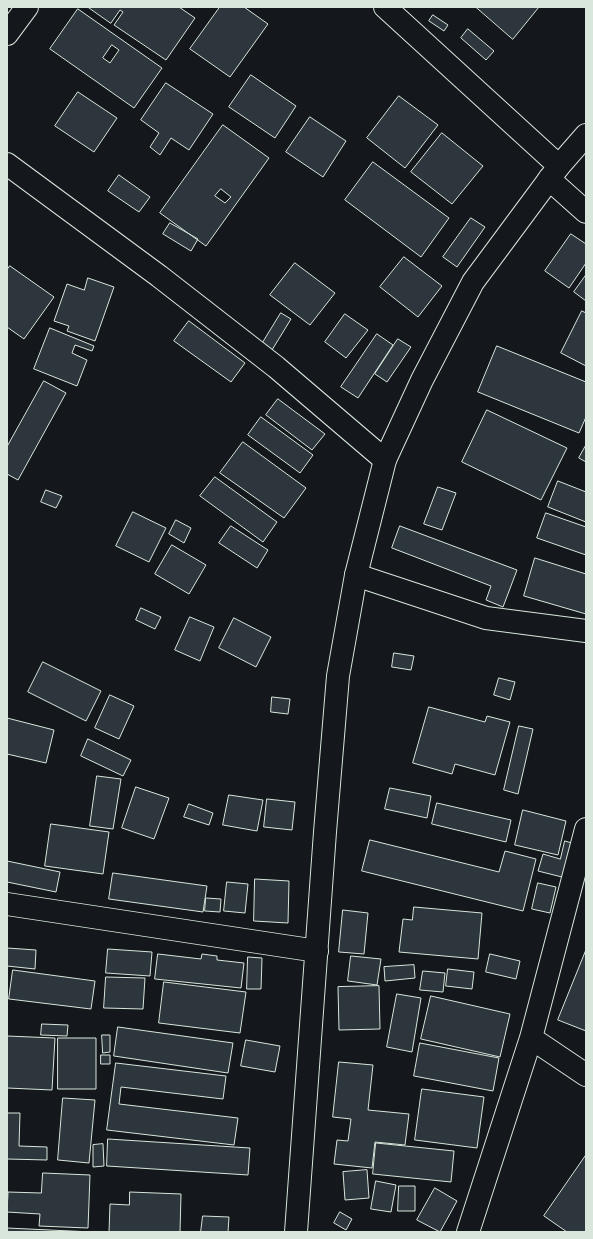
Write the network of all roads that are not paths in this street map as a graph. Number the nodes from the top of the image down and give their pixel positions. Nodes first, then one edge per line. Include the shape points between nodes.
1 (27, 7) edge
2 (385, 7) edge
3 (7, 34) edge
4 (586, 135) edge
5 (7, 164) edge
6 (554, 173) junction
7 (586, 212) edge
8 (385, 460) junction
9 (356, 576) junction
10 (586, 631) edge
11 (586, 829) edge
12 (7, 904) edge
13 (317, 951) junction
14 (531, 1038) junction
15 (586, 1075) edge
16 (296, 1232) edge
17 (468, 1232) edge

1 - 3 street
2 - 6 street
4 - 6 street
5 - 8 street via 159,276 276,367
6 - 7 street
6 - 8 street via 473,282 422,380
8 - 9 street
9 - 10 street via 486,618
9 - 13 street via 338,676
11 - 14 street
12 - 13 street
13 - 16 street
14 - 15 street
14 - 17 street

